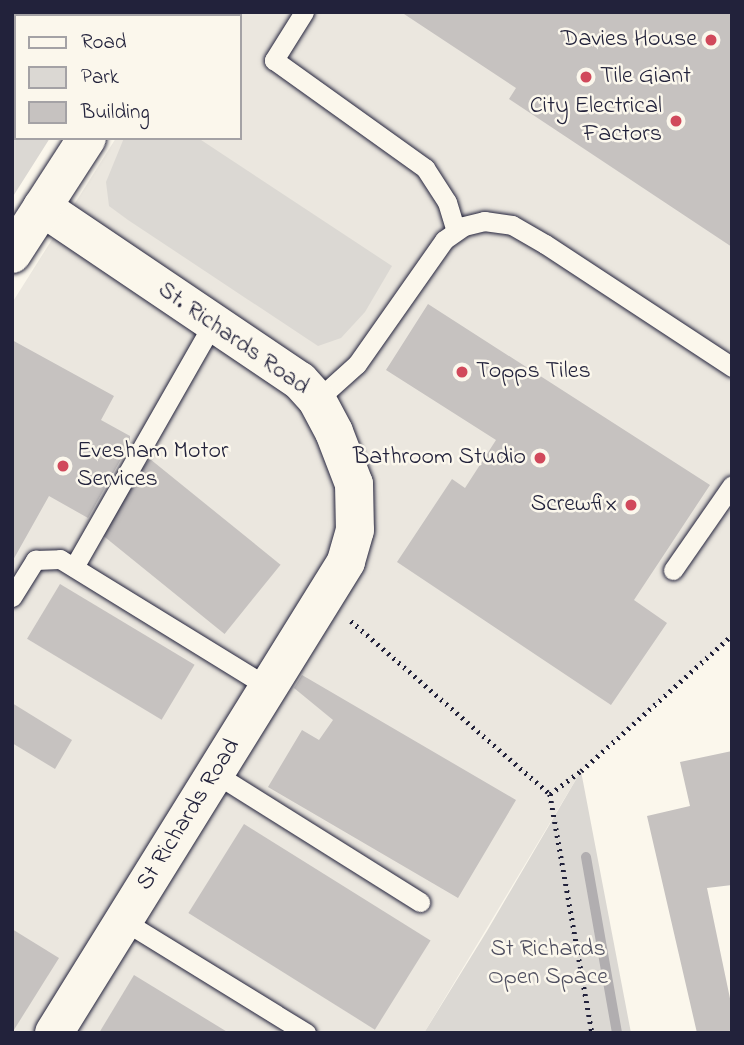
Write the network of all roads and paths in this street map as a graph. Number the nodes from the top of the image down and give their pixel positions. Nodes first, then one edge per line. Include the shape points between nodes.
1 (304, 12) edge
2 (86, 140) edge
3 (42, 207) junction
4 (456, 231) junction
5 (12, 254) edge
6 (213, 323) junction
7 (732, 368) edge
8 (317, 400) junction
9 (732, 485) edge
10 (74, 568) junction
11 (673, 570) dead end
12 (12, 597) edge
13 (324, 597) junction
14 (732, 635) edge
15 (268, 687) junction
16 (216, 774) junction
17 (550, 794) junction
18 (420, 902) dead end
19 (124, 921) junction
20 (54, 1033) edge
21 (306, 1033) edge
22 (592, 1033) edge

1 - 4 lane via 274,60 425,168 447,202
2 - 3 street
3 - 5 street
3 - 6 street, St. Richards Road
4 - 7 lane via 484,221 512,225
4 - 8 lane via 444,240 357,364
6 - 8 street, St. Richards Road via 300,382
6 - 10 lane
8 - 13 street, St. Richards Road via 354,484 355,530 346,562
9 - 11 lane
10 - 12 lane via 60,559 35,560
10 - 15 lane
13 - 15 street, St Richards Road
13 - 17 path
14 - 17 path
15 - 16 street, St Richards Road
16 - 18 lane
16 - 19 street, St Richards Road
17 - 22 path
19 - 20 street, St Richards Road
19 - 21 lane

